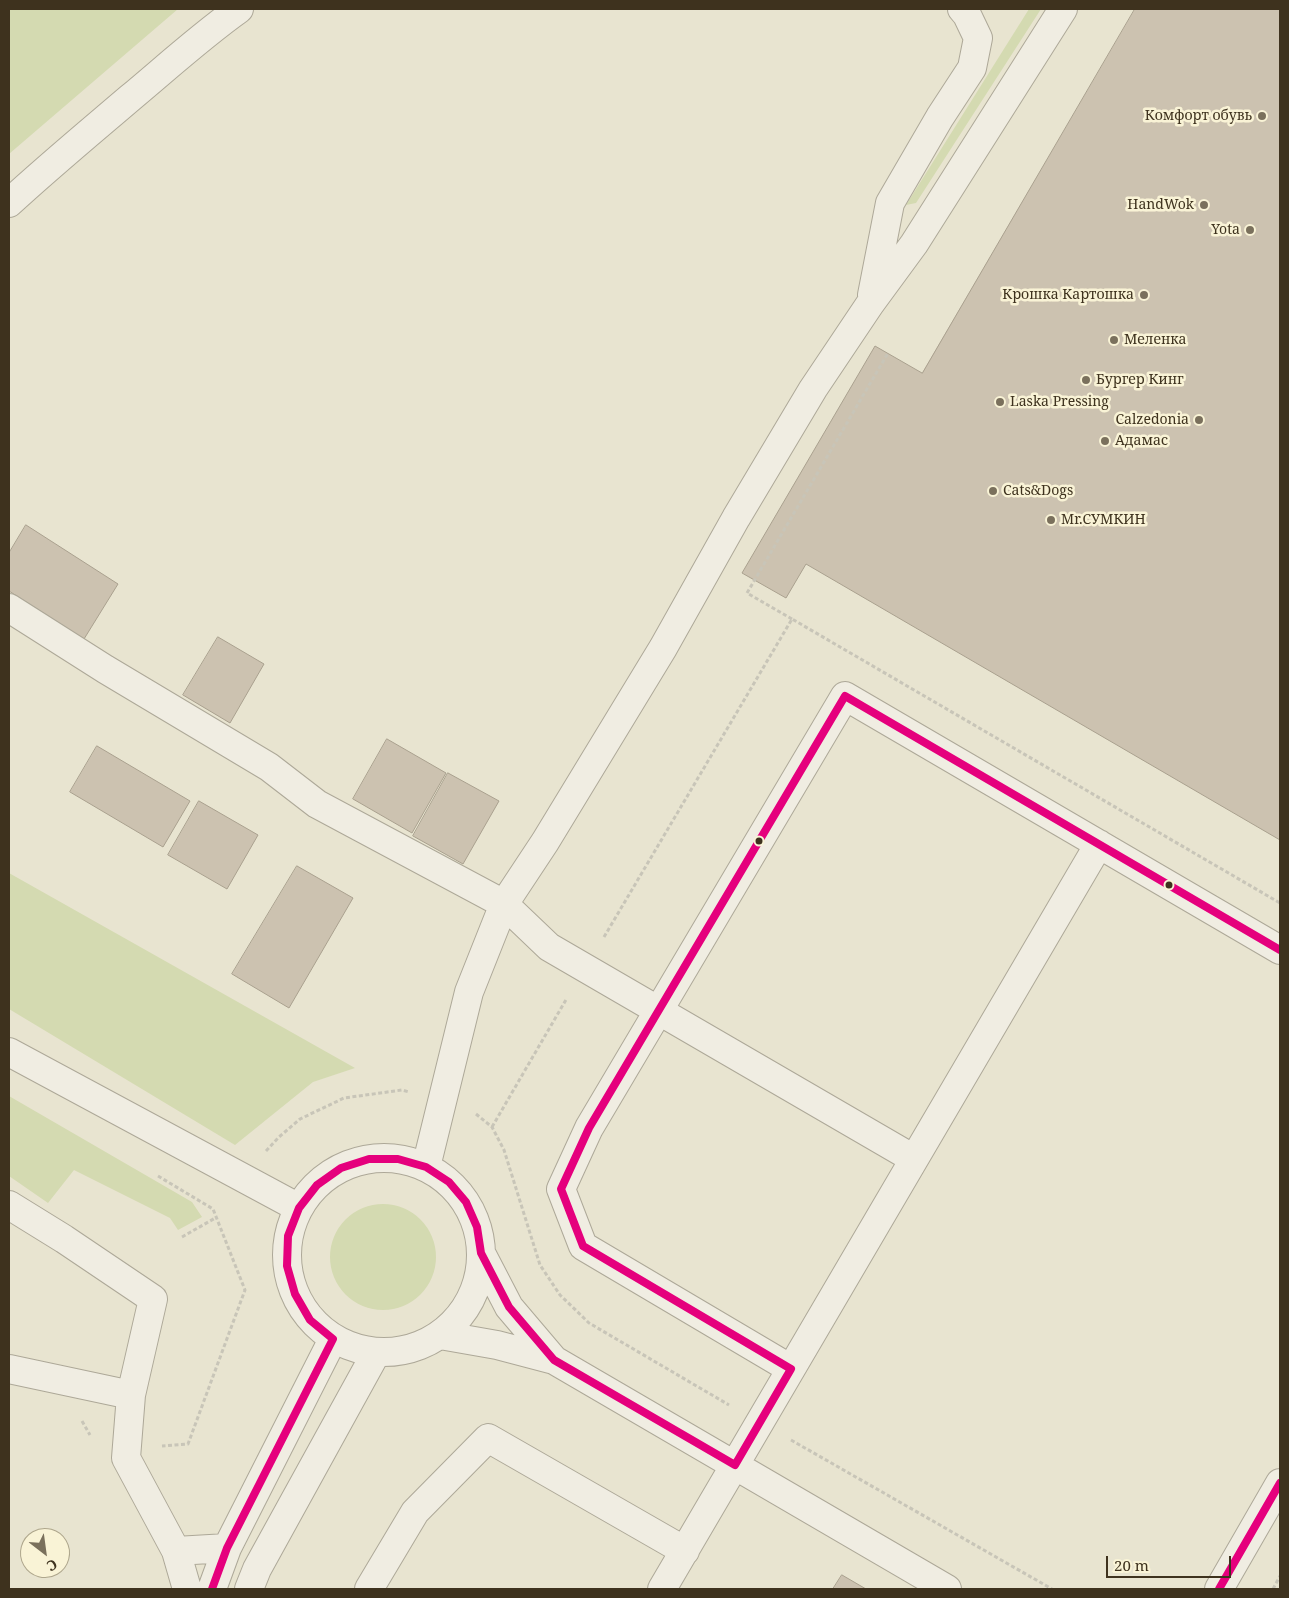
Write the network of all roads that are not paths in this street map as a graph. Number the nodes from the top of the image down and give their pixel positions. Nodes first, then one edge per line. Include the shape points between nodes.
1 (239, 9) edge
2 (962, 9) edge
3 (1063, 9) edge
4 (9, 203) edge
5 (870, 304) junction
6 (9, 608) edge
7 (1099, 844) junction
8 (504, 904) junction
9 (1280, 950) edge
10 (659, 1012) junction
11 (9, 1052) edge
12 (914, 1159) junction
13 (426, 1167) junction
14 (9, 1205) edge
15 (299, 1208) junction
16 (482, 1253) junction
17 (440, 1335) junction
18 (333, 1339) junction
19 (376, 1353) junction
20 (554, 1360) junction
21 (9, 1369) edge
22 (791, 1369) junction
23 (131, 1395) junction
24 (735, 1465) junction
25 (1280, 1483) edge
26 (227, 1548) junction
27 (685, 1551) junction
28 (176, 1552) junction
29 (187, 1589) edge
30 (212, 1589) edge
31 (249, 1589) edge
32 (369, 1589) edge
33 (662, 1589) edge
34 (947, 1589) edge
35 (1219, 1589) edge

1 - 4 lane via 181,54
2 - 5 lane via 978,38 972,68 890,203
3 - 5 lane via 914,244
5 - 8 lane via 813,389 663,648
6 - 8 lane via 269,767 317,804
7 - 9 lane
7 - 10 lane via 845,696
7 - 12 lane
8 - 10 lane via 549,948
8 - 13 lane via 469,992
10 - 12 lane
10 - 22 lane via 589,1128 562,1189 583,1246
11 - 15 lane
12 - 22 lane
13 - 15 lane via 398,1159 369,1159 341,1168 317,1185
13 - 16 lane via 449,1182 466,1202 477,1226
14 - 23 lane via 154,1299
15 - 18 lane via 288,1236 287,1266 294,1294 310,1320
16 - 17 lane via 477,1284 463,1313
16 - 20 lane via 509,1307
17 - 19 lane via 409,1349
17 - 20 lane
18 - 19 lane
18 - 26 lane
19 - 31 lane via 256,1569
20 - 24 lane
21 - 23 lane
22 - 24 lane
23 - 28 lane via 126,1458
24 - 27 lane
24 - 34 lane
25 - 35 lane
26 - 28 lane
26 - 30 lane
27 - 32 lane via 488,1438 415,1512
27 - 33 lane
28 - 29 lane

